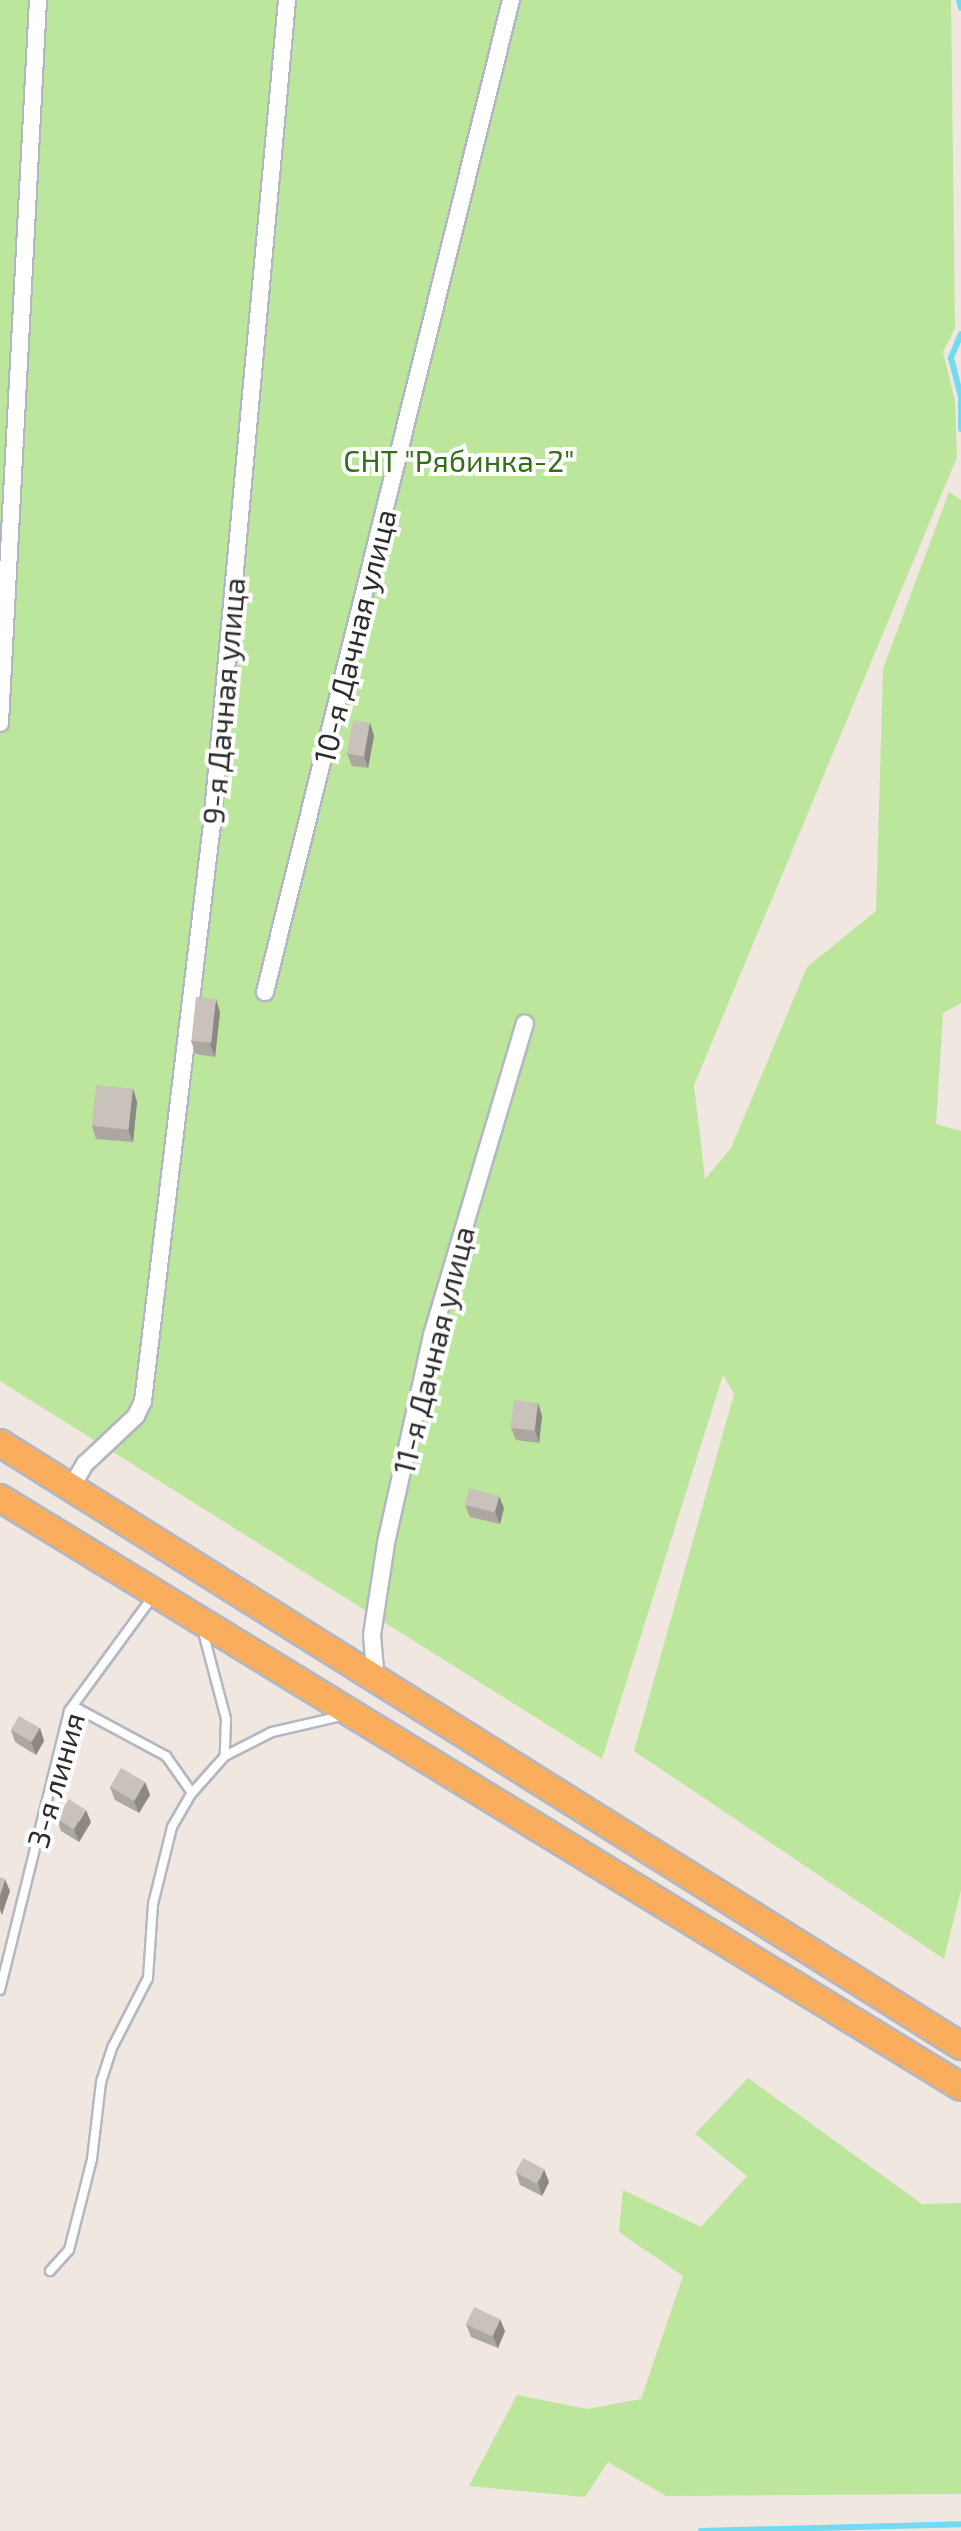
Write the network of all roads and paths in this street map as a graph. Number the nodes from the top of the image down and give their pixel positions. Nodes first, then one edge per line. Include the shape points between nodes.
1 (38, 0) edge
2 (287, 0) edge
3 (511, 0) edge
4 (0, 723) edge
5 (265, 992) dead end
6 (525, 1024) dead end
7 (0, 1443) edge
8 (71, 1488) junction
9 (0, 1498) edge
10 (156, 1592) junction
11 (199, 1619) junction
12 (376, 1683) junction
13 (73, 1706) junction
14 (355, 1714) junction
15 (225, 1756) junction
16 (192, 1793) junction
17 (0, 1990) edge
18 (961, 2046) edge
19 (961, 2087) edge
20 (50, 2271) dead end

1 - 4 street
2 - 8 street, 9-я Дачная улица via 212,824 143,1401 136,1416 85,1464
3 - 5 street, 10-я Дачная улица
6 - 12 street, 11-я Дачная улица via 432,1335 386,1543 372,1635
7 - 8 highway
8 - 12 highway
9 - 10 highway
10 - 11 highway
10 - 13 lane, 3-я линия
11 - 14 highway
11 - 15 lane via 226,1719
12 - 18 highway
13 - 16 lane via 166,1756
13 - 17 lane, 3-я линия
14 - 15 lane via 272,1732
14 - 19 highway
15 - 16 lane
16 - 20 lane via 162,1854 143,1998 113,2046 101,2082 92,2159 69,2250

